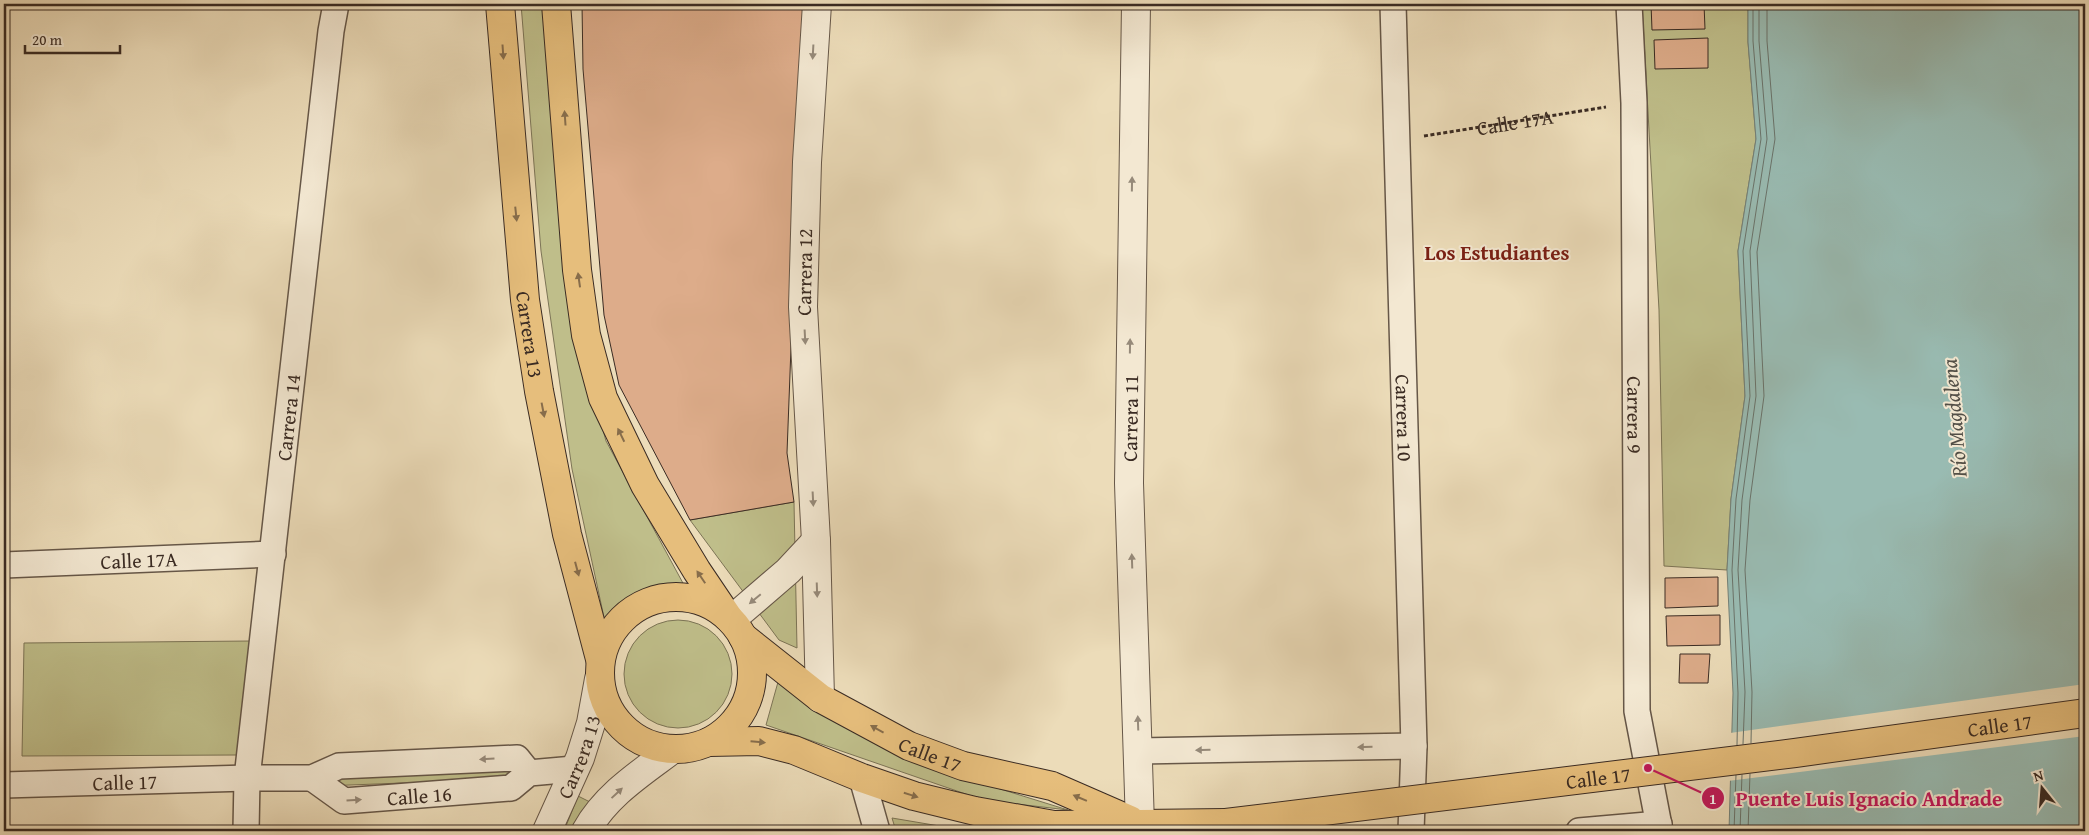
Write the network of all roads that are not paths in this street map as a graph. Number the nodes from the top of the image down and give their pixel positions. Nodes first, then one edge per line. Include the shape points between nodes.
1 (336, 4) edge
2 (500, 4) edge
3 (556, 4) edge
4 (817, 4) edge
5 (1136, 4) edge
6 (1394, 4) edge
7 (1629, 4) edge
8 (816, 541) junction
9 (273, 554) junction
10 (4, 565) edge
11 (734, 625) junction
12 (599, 669) junction
13 (820, 698) junction
14 (2085, 712) edge
15 (709, 742) junction
16 (1414, 746) junction
17 (673, 749) junction
18 (1139, 751) junction
19 (574, 769) junction
20 (529, 773) junction
21 (247, 778) junction
22 (312, 778) junction
23 (862, 778) junction
24 (4, 785) edge
25 (1140, 828) edge
26 (1659, 828) edge
27 (246, 831) edge
28 (547, 831) edge
29 (586, 831) edge
30 (877, 831) edge
31 (1411, 831) edge
32 (1579, 831) edge

1 - 9 street, Carrera 14
2 -> 12 highway, Carrera 13 via 525,300 567,534
11 -> 3 highway via 645,485 603,398 586,335 577,270
4 -> 8 street, Carrera 12 via 806,162 803,306
18 -> 5 street, Carrera 11 via 1129,483
6 - 16 street, Carrera 10
7 - 26 street, Carrera 9 via 1634,103 1637,710
8 -> 11 street
8 -> 13 street, Carrera 12
9 - 10 street, Calle 17A
9 - 21 street, Carrera 14
11 - 12 highway via 705,602 679,597 652,600 628,613 609,634
11 - 13 highway, Calle 17
11 - 15 highway via 752,660 751,685 744,708 729,728
12 - 17 highway via 604,701 615,720 631,735 651,746
12 - 19 street, Carrera 13 via 591,723
25 -> 13 highway, Calle 17 via 1052,786 963,766 908,746
14 - 25 highway, Calle 17, bridge via 1795,753 1226,823
15 - 17 highway via 692,748
15 -> 23 highway, Calle 17 via 759,742 794,750
16 -> 18 street
16 - 31 street, Carrera 10
29 -> 17 street, Carrera 13 via 616,793
18 - 25 street, Carrera 11
19 - 20 street
19 - 28 street, Carrera 13
20 -> 22 street, Calle 16 via 516,758 339,766
22 -> 20 street, Calle 16 via 344,801 511,788
21 - 22 street, Calle 16
21 - 24 street, Calle 17
21 - 27 street, Carrera 14
23 -> 25 highway, Calle 17 via 914,796 975,811 1054,825
23 - 30 street
26 - 32 street

